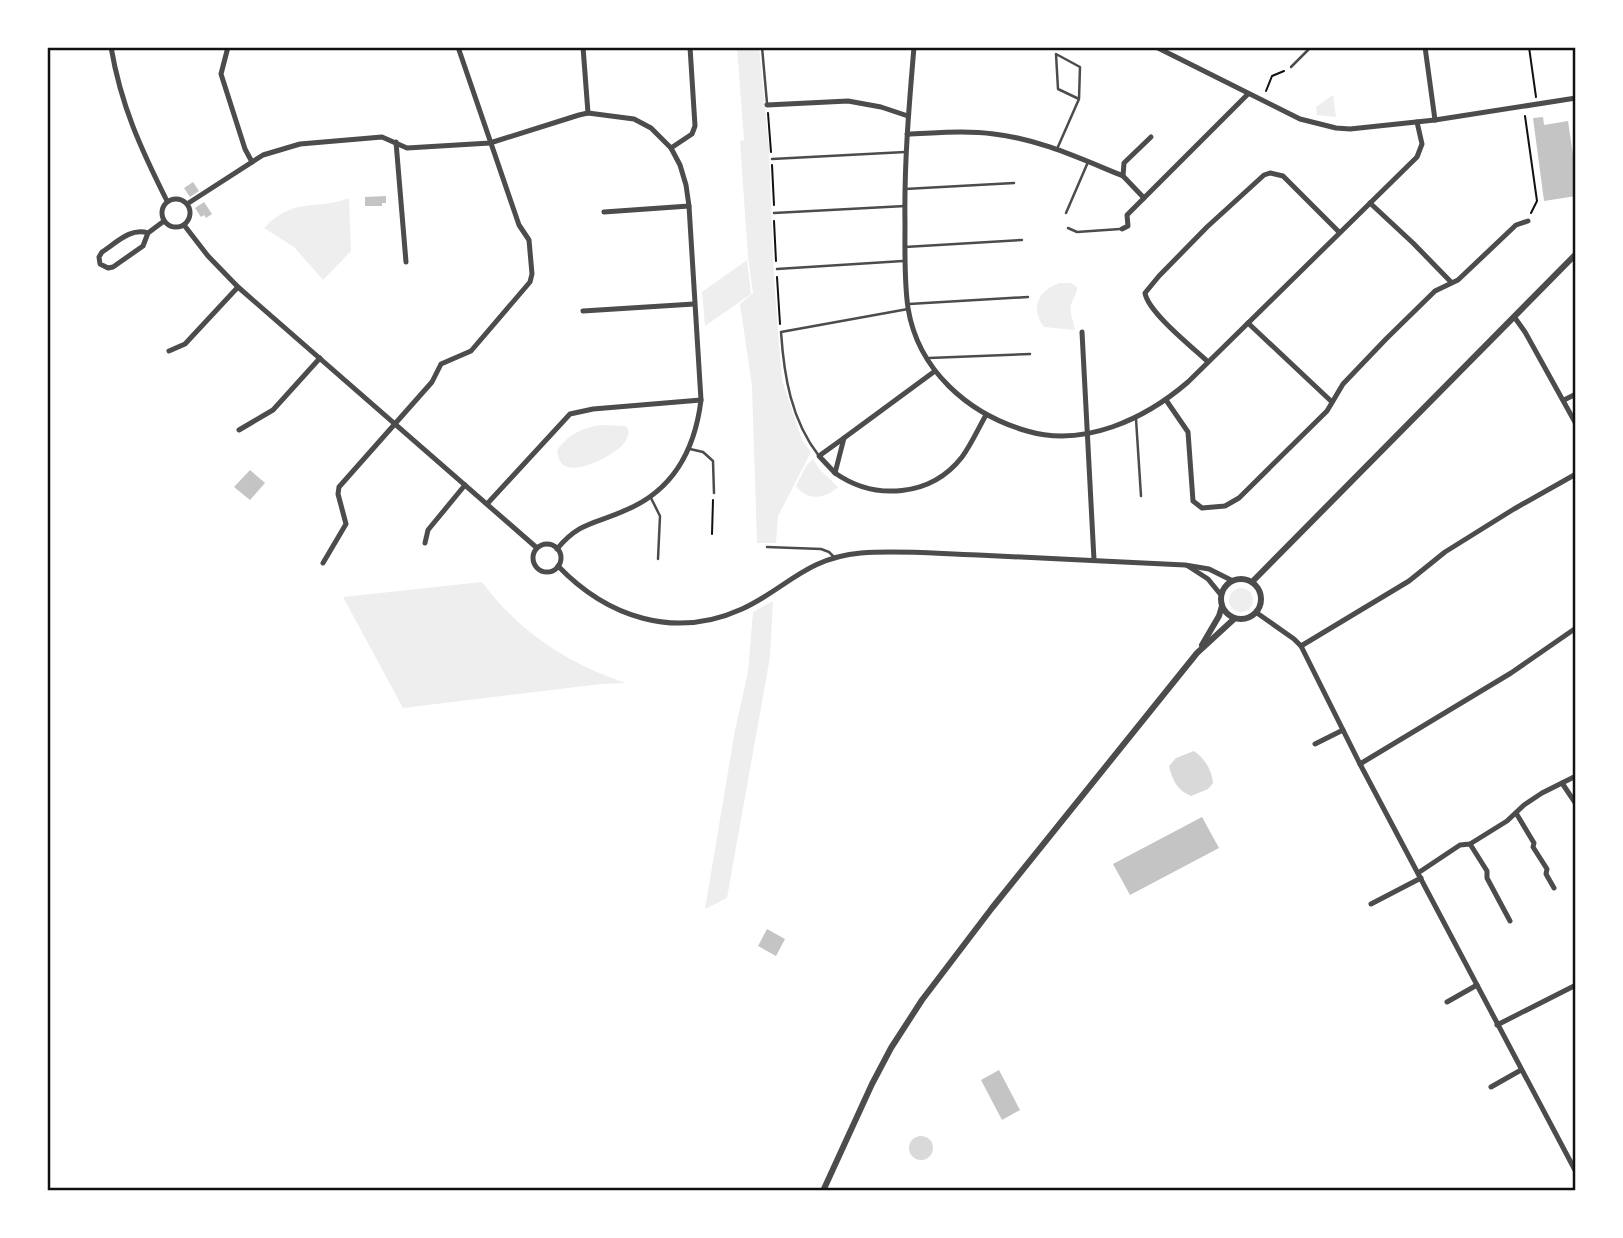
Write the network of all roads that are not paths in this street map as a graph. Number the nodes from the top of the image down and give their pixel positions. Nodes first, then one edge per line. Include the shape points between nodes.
1 (111, 47) edge
2 (228, 47) edge
3 (458, 47) edge
4 (583, 47) edge
5 (690, 47) edge
6 (762, 47) edge
7 (914, 47) edge
8 (1156, 47) edge
9 (1311, 47) edge
10 (1425, 47) edge
11 (1291, 67) road end
12 (1248, 94) junction
13 (1079, 99) junction
14 (1576, 99) edge
15 (767, 105) joint
16 (588, 113) junction
17 (908, 116) junction
18 (1435, 120) junction
19 (1417, 122) junction
20 (907, 134) junction
21 (1151, 137) dead end
22 (396, 142) junction
23 (490, 144) junction
24 (671, 148) junction
25 (1057, 149) junction
26 (905, 152) junction
27 (772, 159) dead end
28 (252, 162) junction
29 (1088, 162) junction
30 (1123, 176) junction
31 (1014, 183) dead end
32 (905, 190) junction
33 (1144, 198) junction
34 (167, 201) junction
35 (1370, 203) junction
36 (187, 204) junction
37 (689, 206) junction
38 (905, 206) junction
39 (604, 212) dead end
40 (774, 213) dead end
41 (1066, 213) dead end
42 (1528, 220) road end
43 (164, 221) junction
44 (184, 225) junction
45 (1068, 228) dead end
46 (1122, 229) joint
47 (1339, 232) junction
48 (148, 233) junction
49 (1022, 240) dead end
50 (905, 247) junction
51 (1576, 254) edge
52 (904, 261) junction
53 (406, 262) dead end
54 (777, 269) dead end
55 (1451, 282) junction
56 (238, 286) junction
57 (1028, 297) dead end
58 (694, 304) junction
59 (908, 306) junction
60 (583, 311) dead end
61 (1515, 318) junction
62 (1248, 323) junction
63 (1082, 332) dead end
64 (169, 351) dead end
65 (1030, 354) dead end
66 (320, 358) junction
67 (926, 358) junction
68 (1207, 361) junction
69 (935, 371) junction
70 (1576, 394) edge
71 (701, 400) junction
72 (1166, 400) junction
73 (1564, 400) junction
74 (1332, 402) junction
75 (986, 415) junction
76 (1136, 417) junction
77 (394, 423) junction
78 (1576, 424) edge
79 (239, 430) dead end
80 (1087, 433) junction
81 (844, 438) junction
82 (690, 449) junction
83 (818, 456) junction
84 (835, 473) junction
85 (1576, 474) edge
86 (465, 485) junction
87 (714, 493) road end
88 (650, 496) junction
89 (1141, 496) dead end
90 (487, 504) junction
91 (425, 543) dead end
92 (767, 547) dead end
93 (537, 548) junction
94 (557, 549) junction
95 (835, 558) junction
96 (658, 559) dead end
97 (1094, 560) junction
98 (323, 562) dead end
99 (1185, 565) junction
100 (558, 566) junction
101 (1233, 581) junction
102 (1252, 582) junction
103 (1222, 595) junction
104 (1222, 606) junction
105 (1257, 612) junction
106 (1234, 618) junction
107 (1576, 628) edge
108 (1300, 646) junction
109 (1197, 653) junction
110 (1343, 730) junction
111 (1315, 744) dead end
112 (1360, 764) junction
113 (1576, 776) edge
114 (1562, 783) junction
115 (1576, 804) edge
116 (1516, 813) junction
117 (1470, 844) junction
118 (1419, 875) junction
119 (1554, 888) dead end
120 (1370, 904) dead end
121 (1510, 921) dead end
122 (1476, 985) junction
123 (1576, 985) edge
124 (1447, 1002) dead end
125 (1497, 1025) junction
126 (1521, 1070) junction
127 (1491, 1087) dead end
128 (1576, 1172) edge
129 (823, 1191) edge

1 - 34 street via 124,108
2 - 28 street via 221,74
3 - 23 street
4 - 16 street
5 - 24 street via 695,126 692,134
6 - 15 lane
7 - 17 street
8 - 12 street
9 - 11 lane
10 - 18 street
12 - 19 street via 1300,119 1336,128
12 - 33 street
13 - 13 lane via 1080,67 1056,54 1058,89
13 - 25 lane
14 - 18 street
15 - 17 street via 848,101
16 - 23 street
16 - 24 street via 643,123
17 - 20 street
18 - 19 street
19 - 35 street via 1422,144 1417,157
20 - 25 street via 993,134
20 - 26 street
21 - 30 street via 1124,163
22 - 23 street via 407,148
22 - 28 street via 382,137 311,142
22 - 53 street
23 - 77 street via 519,225 530,240 532,274 526,288 471,351 441,364 432,382
24 - 37 street via 680,165
25 - 29 street
26 - 27 lane
26 - 32 street
28 - 36 street
29 - 30 street
29 - 41 lane
30 - 33 street
31 - 32 lane
32 - 38 street
33 - 46 street via 1127,215 1128,226
34 - 36 street via 178,198
34 - 43 street via 162,210
35 - 47 street
35 - 55 street
36 - 44 street via 190,215
37 - 39 street
37 - 58 street
38 - 40 lane
38 - 50 street
42 - 55 street via 1516,225
43 - 44 street via 173,227
43 - 48 street
44 - 56 street
45 - 46 lane via 1077,232
47 - 62 street
47 - 68 street via 1283,176 1270,173 1208,227 1145,293 1155,311
48 - 48 street via 132,232 102,252 100,264 113,267 143,246
49 - 50 lane
50 - 52 street
51 - 61 street
52 - 54 lane
52 - 59 street
55 - 74 street via 1435,291 1386,339
56 - 64 street via 185,344
56 - 66 street
57 - 59 lane
58 - 60 street
58 - 71 street
59 - 67 street
59 - 83 lane via 781,332 785,379 802,430
61 - 73 street
61 - 102 street
62 - 68 street
62 - 74 street
63 - 80 street
65 - 67 lane
66 - 77 street
66 - 79 street via 273,410
67 - 69 street
68 - 72 street
69 - 75 street via 956,394
69 - 81 street
70 - 73 street
71 - 82 street
71 - 90 street via 570,414
72 - 74 street via 1188,432 1193,501 1210,509 1239,498
72 - 76 street
73 - 78 street
75 - 80 street via 1043,435
75 - 84 street via 954,466 913,489 870,490
76 - 80 street
76 - 89 lane
77 - 86 street
77 - 98 street via 339,487 346,524
80 - 97 street
81 - 83 street
81 - 84 street
82 - 87 lane via 713,461
82 - 88 street via 674,475
83 - 84 street
85 - 108 street via 1505,514 1409,581
86 - 90 street
86 - 91 street via 428,530
88 - 94 street via 625,511 580,527
88 - 96 lane via 660,516
90 - 93 street
92 - 95 lane via 821,549
93 - 94 street via 547,544
93 - 100 street via 533,558 538,568 549,572
94 - 100 street
95 - 97 street via 889,552
95 - 100 street via 810,567 743,609 681,623 644,619 608,606
97 - 99 street
99 - 101 street via 1209,569
99 - 103 street via 1208,579
101 - 102 street
101 - 103 street
102 - 105 street via 1262,596
103 - 104 street
104 - 106 street
104 - 109 street
105 - 106 street via 1247,619
105 - 108 street
106 - 109 street
107 - 112 street
108 - 110 street
109 - 129 street via 922,1000 872,1084
110 - 111 street
110 - 112 street
112 - 118 street
113 - 114 street
114 - 115 street
114 - 116 street
116 - 117 street
116 - 119 street
117 - 118 street via 1460,845
117 - 121 street
118 - 120 street
118 - 122 street
122 - 124 street
122 - 125 street
123 - 125 street
125 - 126 street
126 - 127 street
126 - 128 street

